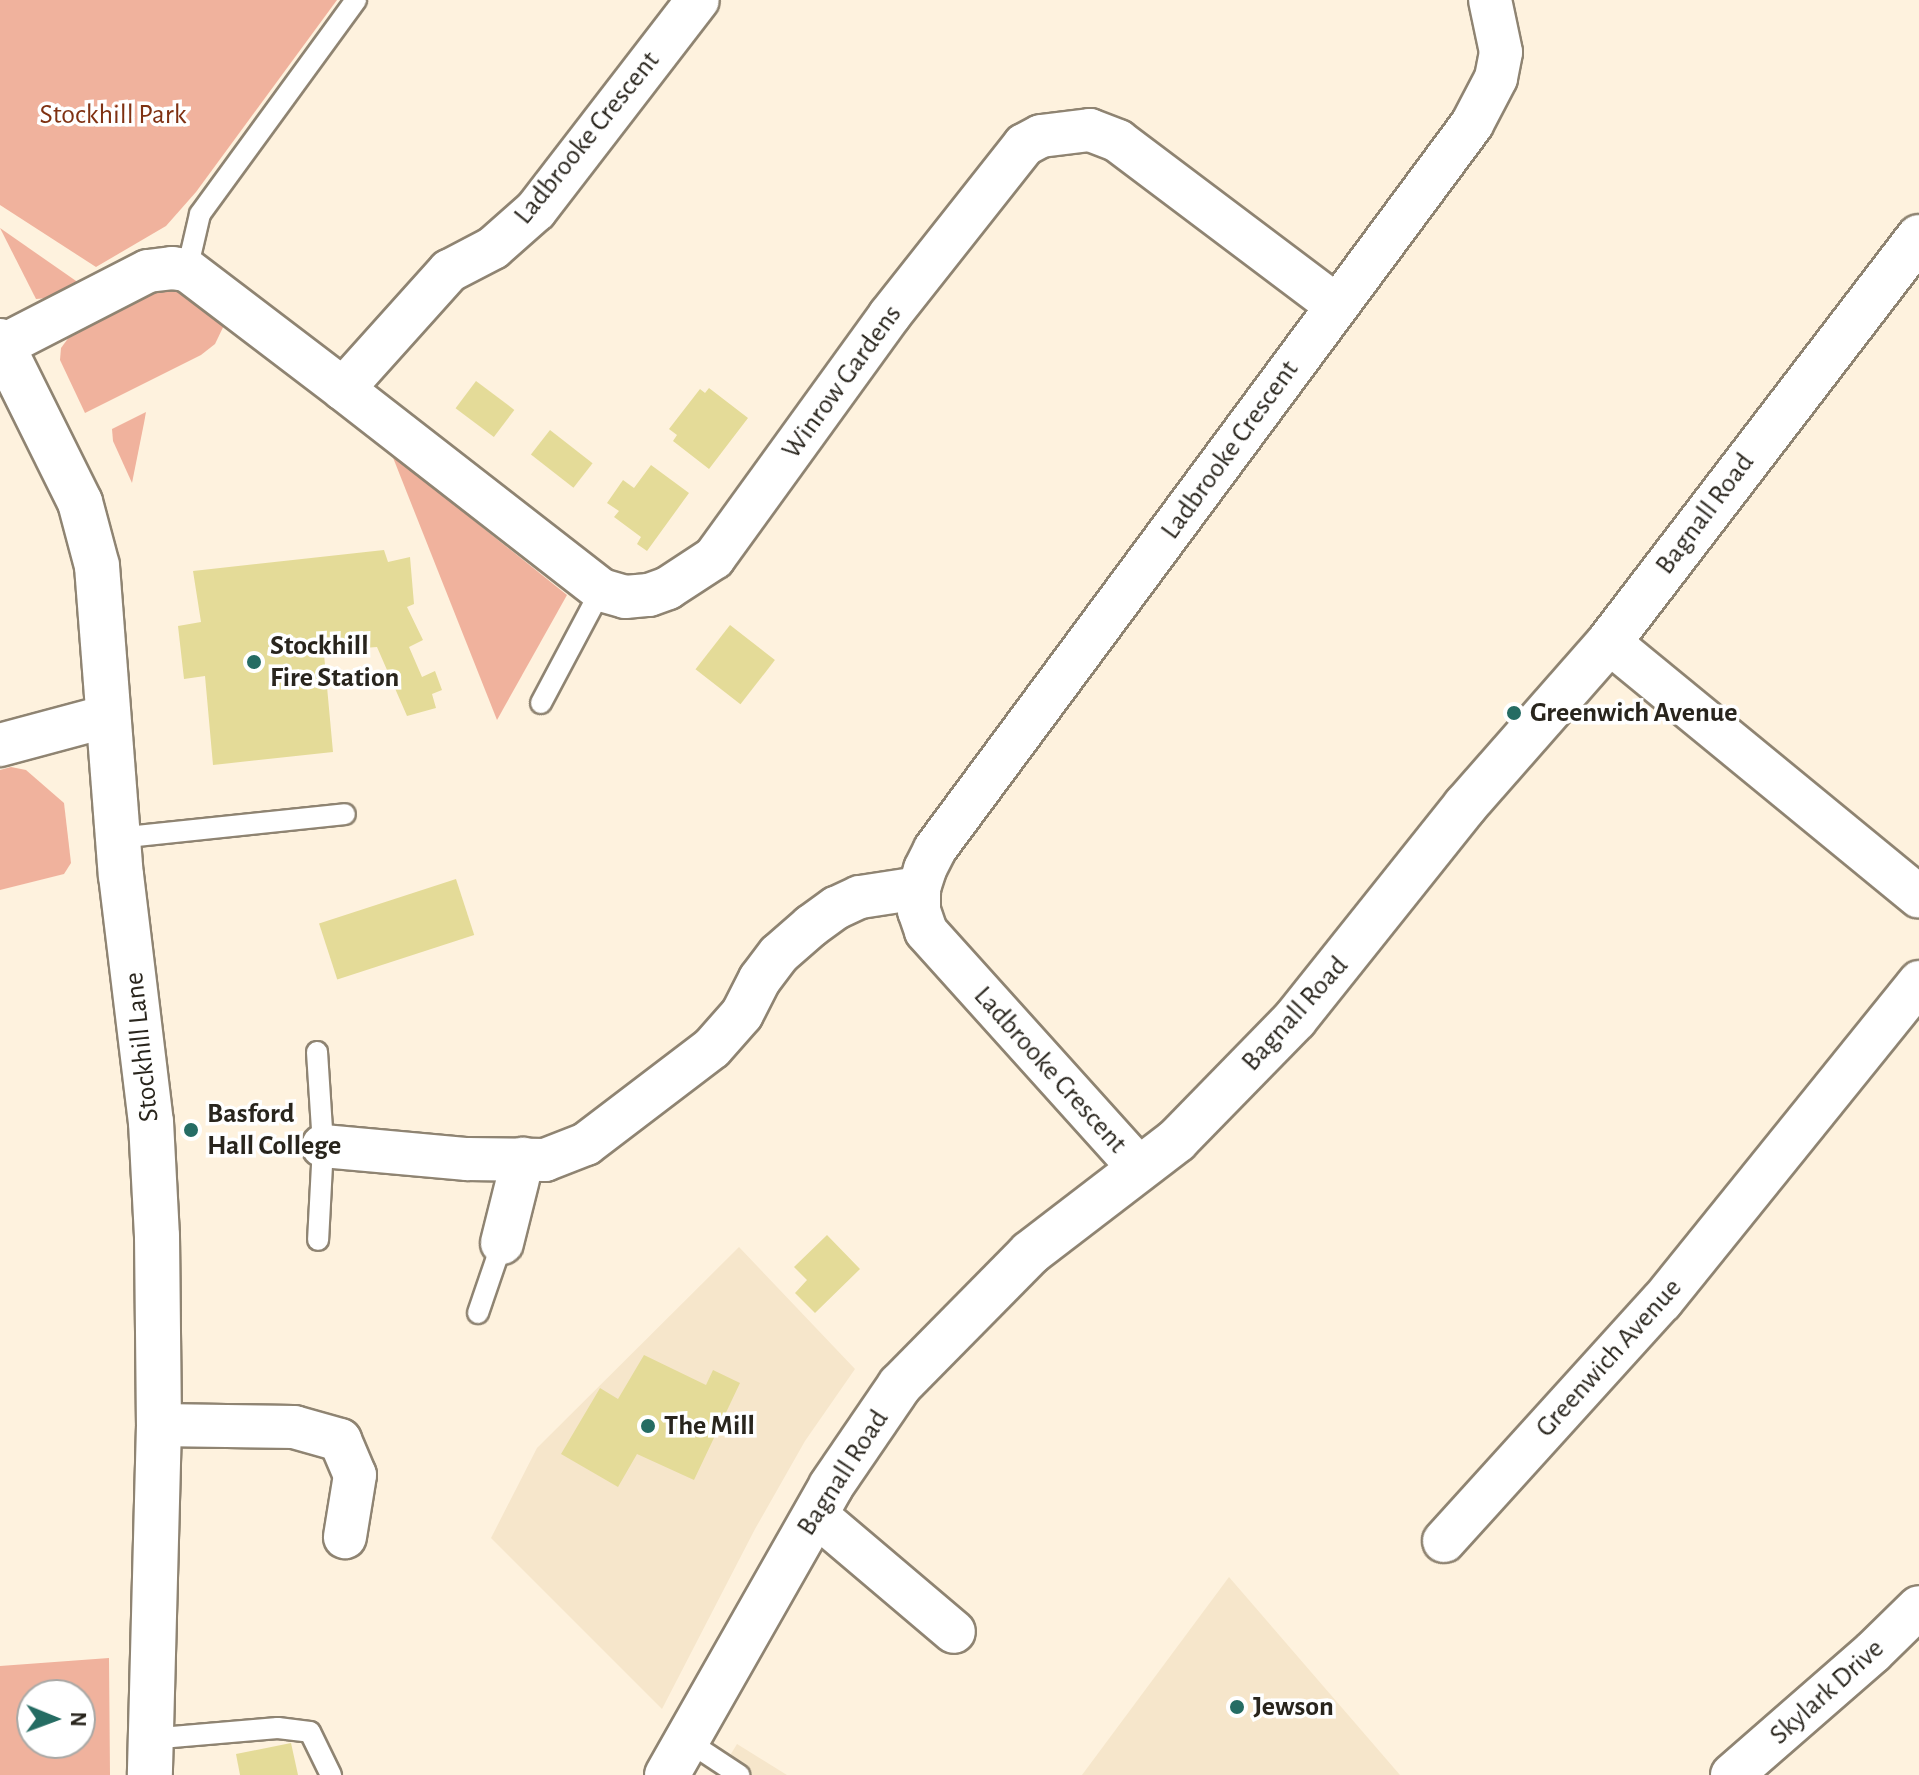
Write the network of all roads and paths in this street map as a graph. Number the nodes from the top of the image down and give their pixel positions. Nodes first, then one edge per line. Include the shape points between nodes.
1 (356, 0) edge
2 (698, 0) edge
3 (1490, 0) edge
4 (1919, 237) edge
5 (187, 270) junction
6 (1336, 305) junction
7 (1, 344) edge
8 (343, 389) junction
9 (601, 590) junction
10 (1609, 642) junction
11 (541, 703) dead end
12 (108, 716) junction
13 (0, 745) edge
14 (345, 814) dead end
15 (118, 838) junction
16 (919, 888) junction
17 (1919, 897) edge
18 (1919, 982) edge
19 (317, 1052) dead end
20 (323, 1146) junction
21 (523, 1159) junction
22 (1140, 1169) junction
23 (318, 1240) dead end
24 (502, 1243) joint
25 (478, 1313) dead end
26 (159, 1425) junction
27 (815, 1514) junction
28 (345, 1537) dead end
29 (1444, 1541) dead end
30 (1919, 1607) edge
31 (954, 1632) dead end
32 (149, 1757) edge
33 (676, 1757) edge
34 (331, 1775) edge
35 (739, 1775) edge
36 (1732, 1775) edge

1 - 5 lane via 200,214
2 - 8 street, Ladbrooke Crescent via 536,210 493,248 449,271
3 - 6 street, Ladbrooke Crescent via 1500,35 1496,78 1472,124
4 - 10 street, Bagnall Road
5 - 7 street via 148,271
5 - 8 street
6 - 9 street, Winrow Gardens via 1118,141 1090,130 1041,136 1024,145 889,316 714,558 649,595 625,597
6 - 16 street, Ladbrooke Crescent via 935,849
7 - 12 street, Stockhill Lane via 88,525 97,566
8 - 9 street, Winrow Gardens
9 - 11 lane
10 - 17 street
10 - 22 street, Bagnall Road via 1465,806 1295,1019 1177,1140
12 - 13 street
12 - 15 street, Stockhill Lane
14 - 15 lane
15 - 26 street, Stockhill Lane via 151,1122
16 - 21 street via 860,897 836,908 779,954 742,1014 712,1048 586,1144 545,1160
16 - 22 street, Ladbrooke Crescent via 926,931
18 - 29 street, Greenwich Avenue via 1662,1301
19 - 20 lane
20 - 21 street
20 - 23 lane
21 - 24 street
22 - 27 street, Bagnall Road via 1030,1253 954,1327 900,1385
24 - 25 lane
26 - 28 street via 294,1427 340,1440 355,1475
26 - 32 street, Stockhill Lane
27 - 31 street
27 - 33 street, Bagnall Road
30 - 36 street, Skylark Drive
32 - 34 lane via 278,1728 310,1732
33 - 35 lane

